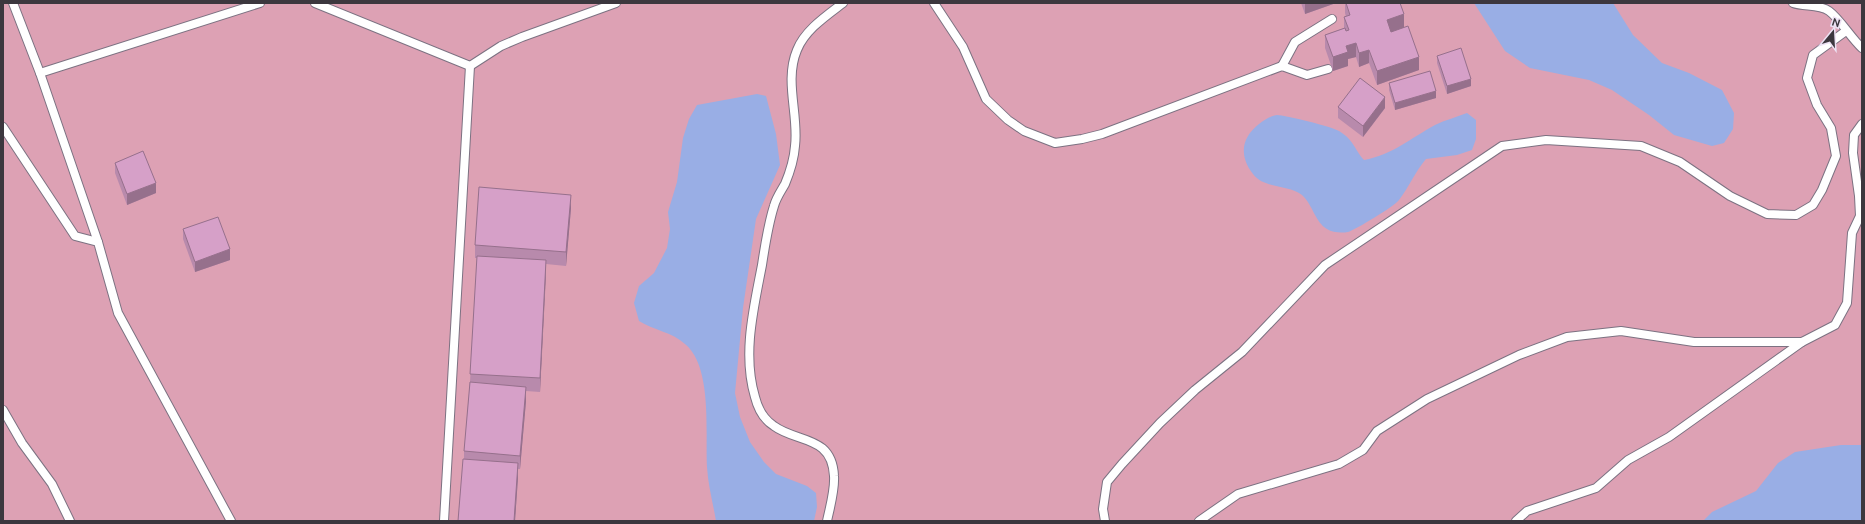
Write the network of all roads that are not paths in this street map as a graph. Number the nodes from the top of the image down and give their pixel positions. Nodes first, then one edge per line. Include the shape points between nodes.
1 (13, 3) edge
2 (260, 3) edge
3 (315, 3) edge
4 (616, 3) edge
5 (843, 3) edge
6 (934, 3) edge
7 (1793, 3) edge
8 (1828, 7) edge
9 (1332, 19) dead end
10 (1846, 31) junction
11 (1862, 48) edge
12 (470, 66) junction
13 (1282, 66) junction
14 (1328, 69) dead end
15 (40, 73) junction
16 (1862, 124) edge
17 (3, 127) edge
18 (98, 242) junction
19 (1802, 342) junction
20 (3, 410) edge
21 (70, 521) edge
22 (231, 521) edge
23 (444, 521) edge
24 (827, 521) edge
25 (1105, 521) edge
26 (1199, 521) edge
27 (1516, 521) edge

1 - 15 lane
2 - 15 lane
3 - 12 lane
4 - 12 lane via 501,46
5 - 24 lane via 819,21 796,51 792,78 796,144 791,169 774,206 768,230 752,318 749,362 754,396 768,422 775,428 814,442 828,456 835,477
6 - 13 lane via 963,47 986,99 1024,131 1055,142 1102,134
7 - 8 lane
8 - 10 lane
9 - 13 lane via 1295,42
10 - 11 lane
10 - 25 lane via 1814,55 1807,78 1817,105 1831,128 1836,156 1813,205 1796,216 1767,214 1730,196 1680,162 1641,146 1546,140 1502,146 1325,265 1242,352 1195,390 1122,464 1107,482 1103,509
12 - 23 lane
13 - 14 lane via 1307,75
15 - 18 lane
16 - 19 lane via 1854,135 1860,216 1852,233 1847,303 1835,325
17 - 18 lane via 75,236
18 - 22 lane via 118,313
19 - 26 lane via 1694,342 1621,331 1567,337 1519,355 1427,399 1377,431 1364,450 1339,464 1238,494
19 - 27 lane via 1669,437 1628,460 1596,488 1527,511
20 - 21 lane via 22,443 52,484

